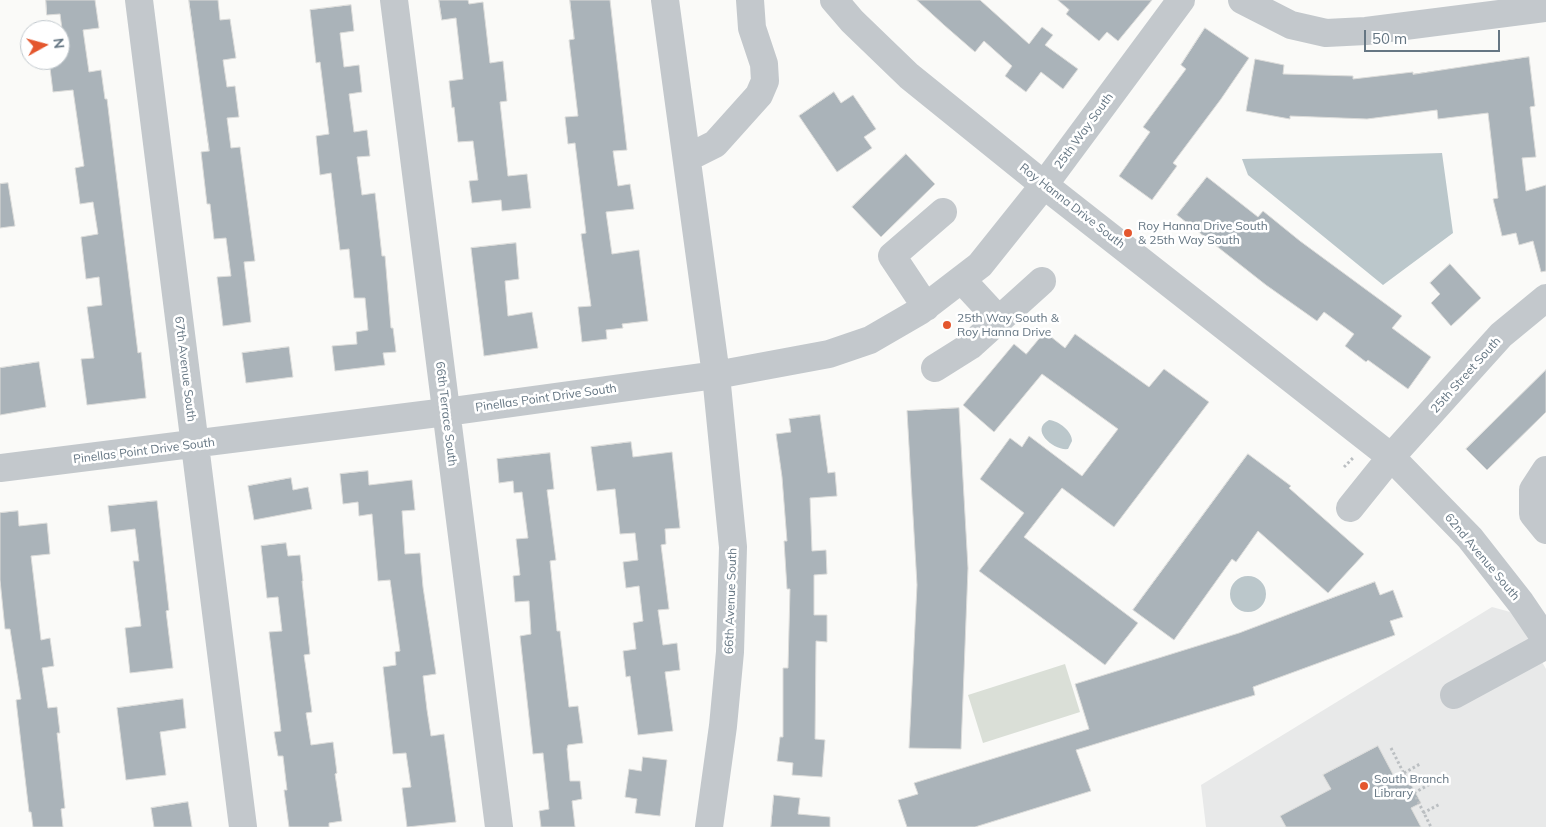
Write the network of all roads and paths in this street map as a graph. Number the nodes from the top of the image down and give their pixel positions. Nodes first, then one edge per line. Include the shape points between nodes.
1 (139, 0) edge
2 (394, 0) edge
3 (665, 0) edge
4 (750, 0) edge
5 (834, 0) edge
6 (1181, 0) edge
7 (1242, 0) edge
8 (1546, 8) edge
9 (687, 158) junction
10 (1044, 185) junction
11 (943, 212) dead end
12 (962, 280) junction
13 (1042, 281) dead end
14 (1546, 298) edge
15 (926, 307) junction
16 (999, 320) junction
17 (935, 368) dead end
18 (716, 375) junction
19 (446, 412) junction
20 (194, 444) junction
21 (1355, 455) dead end
22 (1391, 457) junction
23 (0, 468) edge
24 (1344, 468) dead end
25 (1546, 470) edge
26 (1350, 508) dead end
27 (1546, 530) edge
28 (1546, 640) edge
29 (1546, 644) edge
30 (1454, 695) dead end
31 (1391, 748) dead end
32 (1420, 764) dead end
33 (1404, 773) junction
34 (1430, 784) dead end
35 (1413, 792) junction
36 (1404, 795) dead end
37 (1440, 804) dead end
38 (1424, 813) junction
39 (243, 827) edge
40 (499, 827) edge
41 (709, 827) edge
42 (1431, 827) edge

1 - 20 street, 67th Avenue South
2 - 19 street, 66th Terrace South
3 - 9 street
4 - 9 street via 752,28 764,64 765,81 759,95 715,144
5 - 10 street, Roy Hanna Drive South via 909,76
6 - 10 street, 25th Way South
7 - 8 street via 1291,25 1326,33 1366,31
9 - 18 street
10 - 12 street, 25th Way South via 980,265
10 - 22 street, Roy Hanna Drive South
11 - 15 street via 892,256
12 - 15 street, 25th Way South
12 - 16 street
13 - 16 street
14 - 22 street, 25th Street South via 1502,335
15 - 18 street, 25th Way South via 870,340 838,351
16 - 17 street via 970,346
18 - 19 street, Pinellas Point Drive South
18 - 41 street, 66th Avenue South via 733,547 730,652
19 - 20 street, Pinellas Point Drive South
19 - 40 street, 66th Terrace South
20 - 23 street, Pinellas Point Drive South
20 - 39 street, 67th Avenue South
21 - 24 path
22 - 26 street, 25th Street South
22 - 28 street, 62nd Avenue South via 1470,538
25 - 27 street via 1533,490 1532,514
29 - 30 street
31 - 33 path
32 - 33 path
33 - 35 path
34 - 35 path
35 - 36 path
35 - 38 path
37 - 38 path
38 - 42 path

